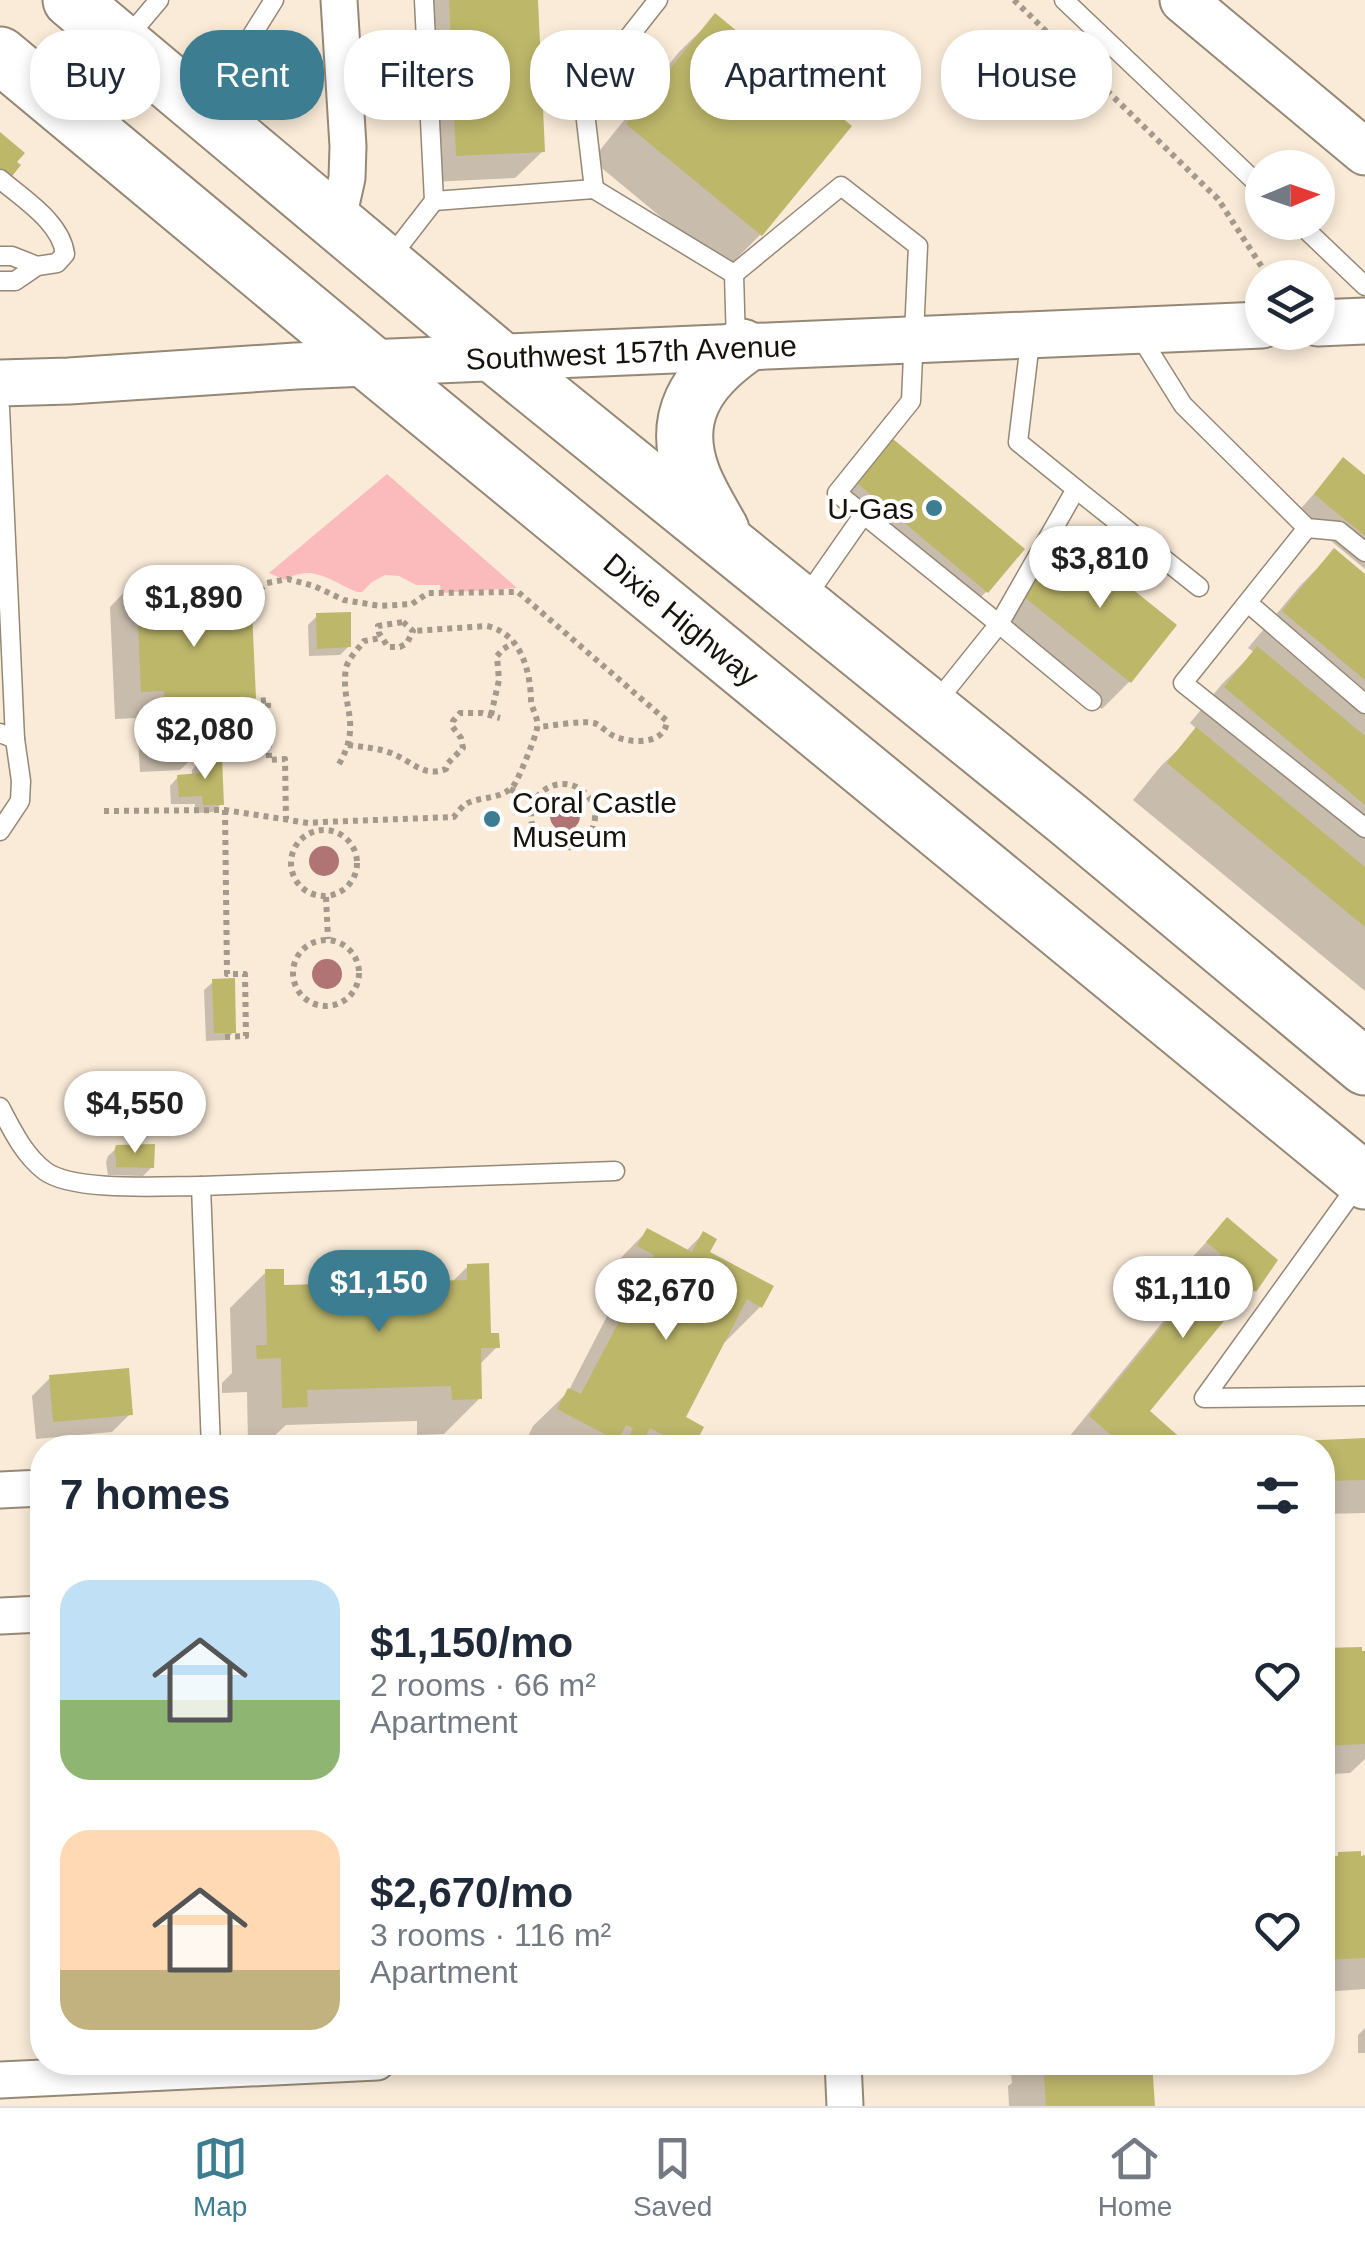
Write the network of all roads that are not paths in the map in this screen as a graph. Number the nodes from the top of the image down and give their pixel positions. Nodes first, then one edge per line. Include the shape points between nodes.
1 (72, 0) edge
2 (160, 0) edge
3 (274, 0) edge
4 (339, 0) edge
5 (424, 0) edge
6 (658, 0) edge
7 (1064, 0) edge
8 (1183, 0) edge
9 (107, 30) edge
10 (133, 30) edge
11 (255, 30) edge
12 (0, 55) edge
13 (160, 75) edge
14 (180, 91) edge
15 (215, 120) edge
16 (1365, 152) edge
17 (1245, 172) edge
18 (0, 178) edge
19 (594, 189) junction
20 (434, 201) junction
21 (337, 223) junction
22 (1317, 240) edge
23 (0, 256) edge
24 (386, 264) junction
25 (38, 266) junction
26 (734, 274) junction
27 (0, 281) edge
28 (1365, 286) edge
29 (1365, 320) edge
30 (1335, 321) edge
31 (1245, 325) edge
32 (1136, 330) junction
33 (1031, 334) junction
34 (912, 339) junction
35 (739, 347) junction
36 (498, 358) junction
37 (371, 364) junction
38 (0, 382) edge
39 (0, 408) edge
40 (1076, 488) junction
41 (864, 514) junction
42 (1307, 528) junction
43 (729, 546) junction
44 (1365, 552) edge
45 (1199, 587) dead end
46 (1248, 603) junction
47 (800, 604) junction
48 (998, 624) junction
49 (1092, 701) dead end
50 (1365, 704) edge
51 (930, 709) junction
52 (7, 736) edge
53 (1365, 828) edge
54 (0, 832) edge
55 (1365, 1067) edge
56 (0, 1107) edge
57 (615, 1170) dead end
58 (1364, 1180) edge
59 (201, 1186) junction
60 (1365, 1396) edge
61 (211, 1435) edge
62 (30, 1489) edge
63 (0, 1490) edge
64 (30, 1615) edge
65 (0, 1616) edge
66 (104, 2075) edge
67 (844, 2075) edge
68 (0, 2080) edge
69 (845, 2106) edge

1 - 9 highway
2 - 10 lane
3 - 11 lane
4 - 21 street via 348,146
5 - 20 lane
6 - 19 lane via 583,95
7 - 17 lane
8 - 16 street
12 - 37 highway, Dixie Highway
13 - 14 highway
15 - 21 highway
18 - 25 lane via 50,223 64,246 57,264
19 - 20 lane
19 - 26 lane
20 - 24 lane
21 - 24 highway
22 - 28 lane
23 - 25 lane
24 - 36 highway
25 - 27 lane via 15,281
26 - 34 lane via 841,186 918,246
26 - 35 lane
29 - 30 street
31 - 32 street, Southwest 157th Avenue
32 - 33 street, Southwest 157th Avenue
32 - 42 lane via 1182,404
33 - 34 street, Southwest 157th Avenue
33 - 40 lane via 1018,442
34 - 35 street, Southwest 157th Avenue
34 - 41 lane via 912,401 837,493
35 - 36 street, Southwest 157th Avenue
35 - 43 highway via 688,406 685,439 691,473
36 - 37 street, Southwest 157th Avenue
36 - 43 highway
37 - 38 street, Southwest 157th Avenue
37 - 58 highway, Dixie Highway
39 - 52 lane
40 - 45 lane
40 - 48 lane
41 - 47 lane
41 - 48 lane
42 - 44 lane via 1339,532
42 - 46 lane
43 - 47 highway
46 - 50 lane
46 - 53 lane via 1183,683
47 - 51 highway
48 - 49 lane
48 - 51 lane
51 - 55 highway
52 - 54 lane via 20,801
56 - 59 lane via 47,1174 91,1186
57 - 59 lane
58 - 60 lane via 1204,1398
59 - 61 lane
62 - 63 street
64 - 65 street
66 - 68 street
67 - 69 street

